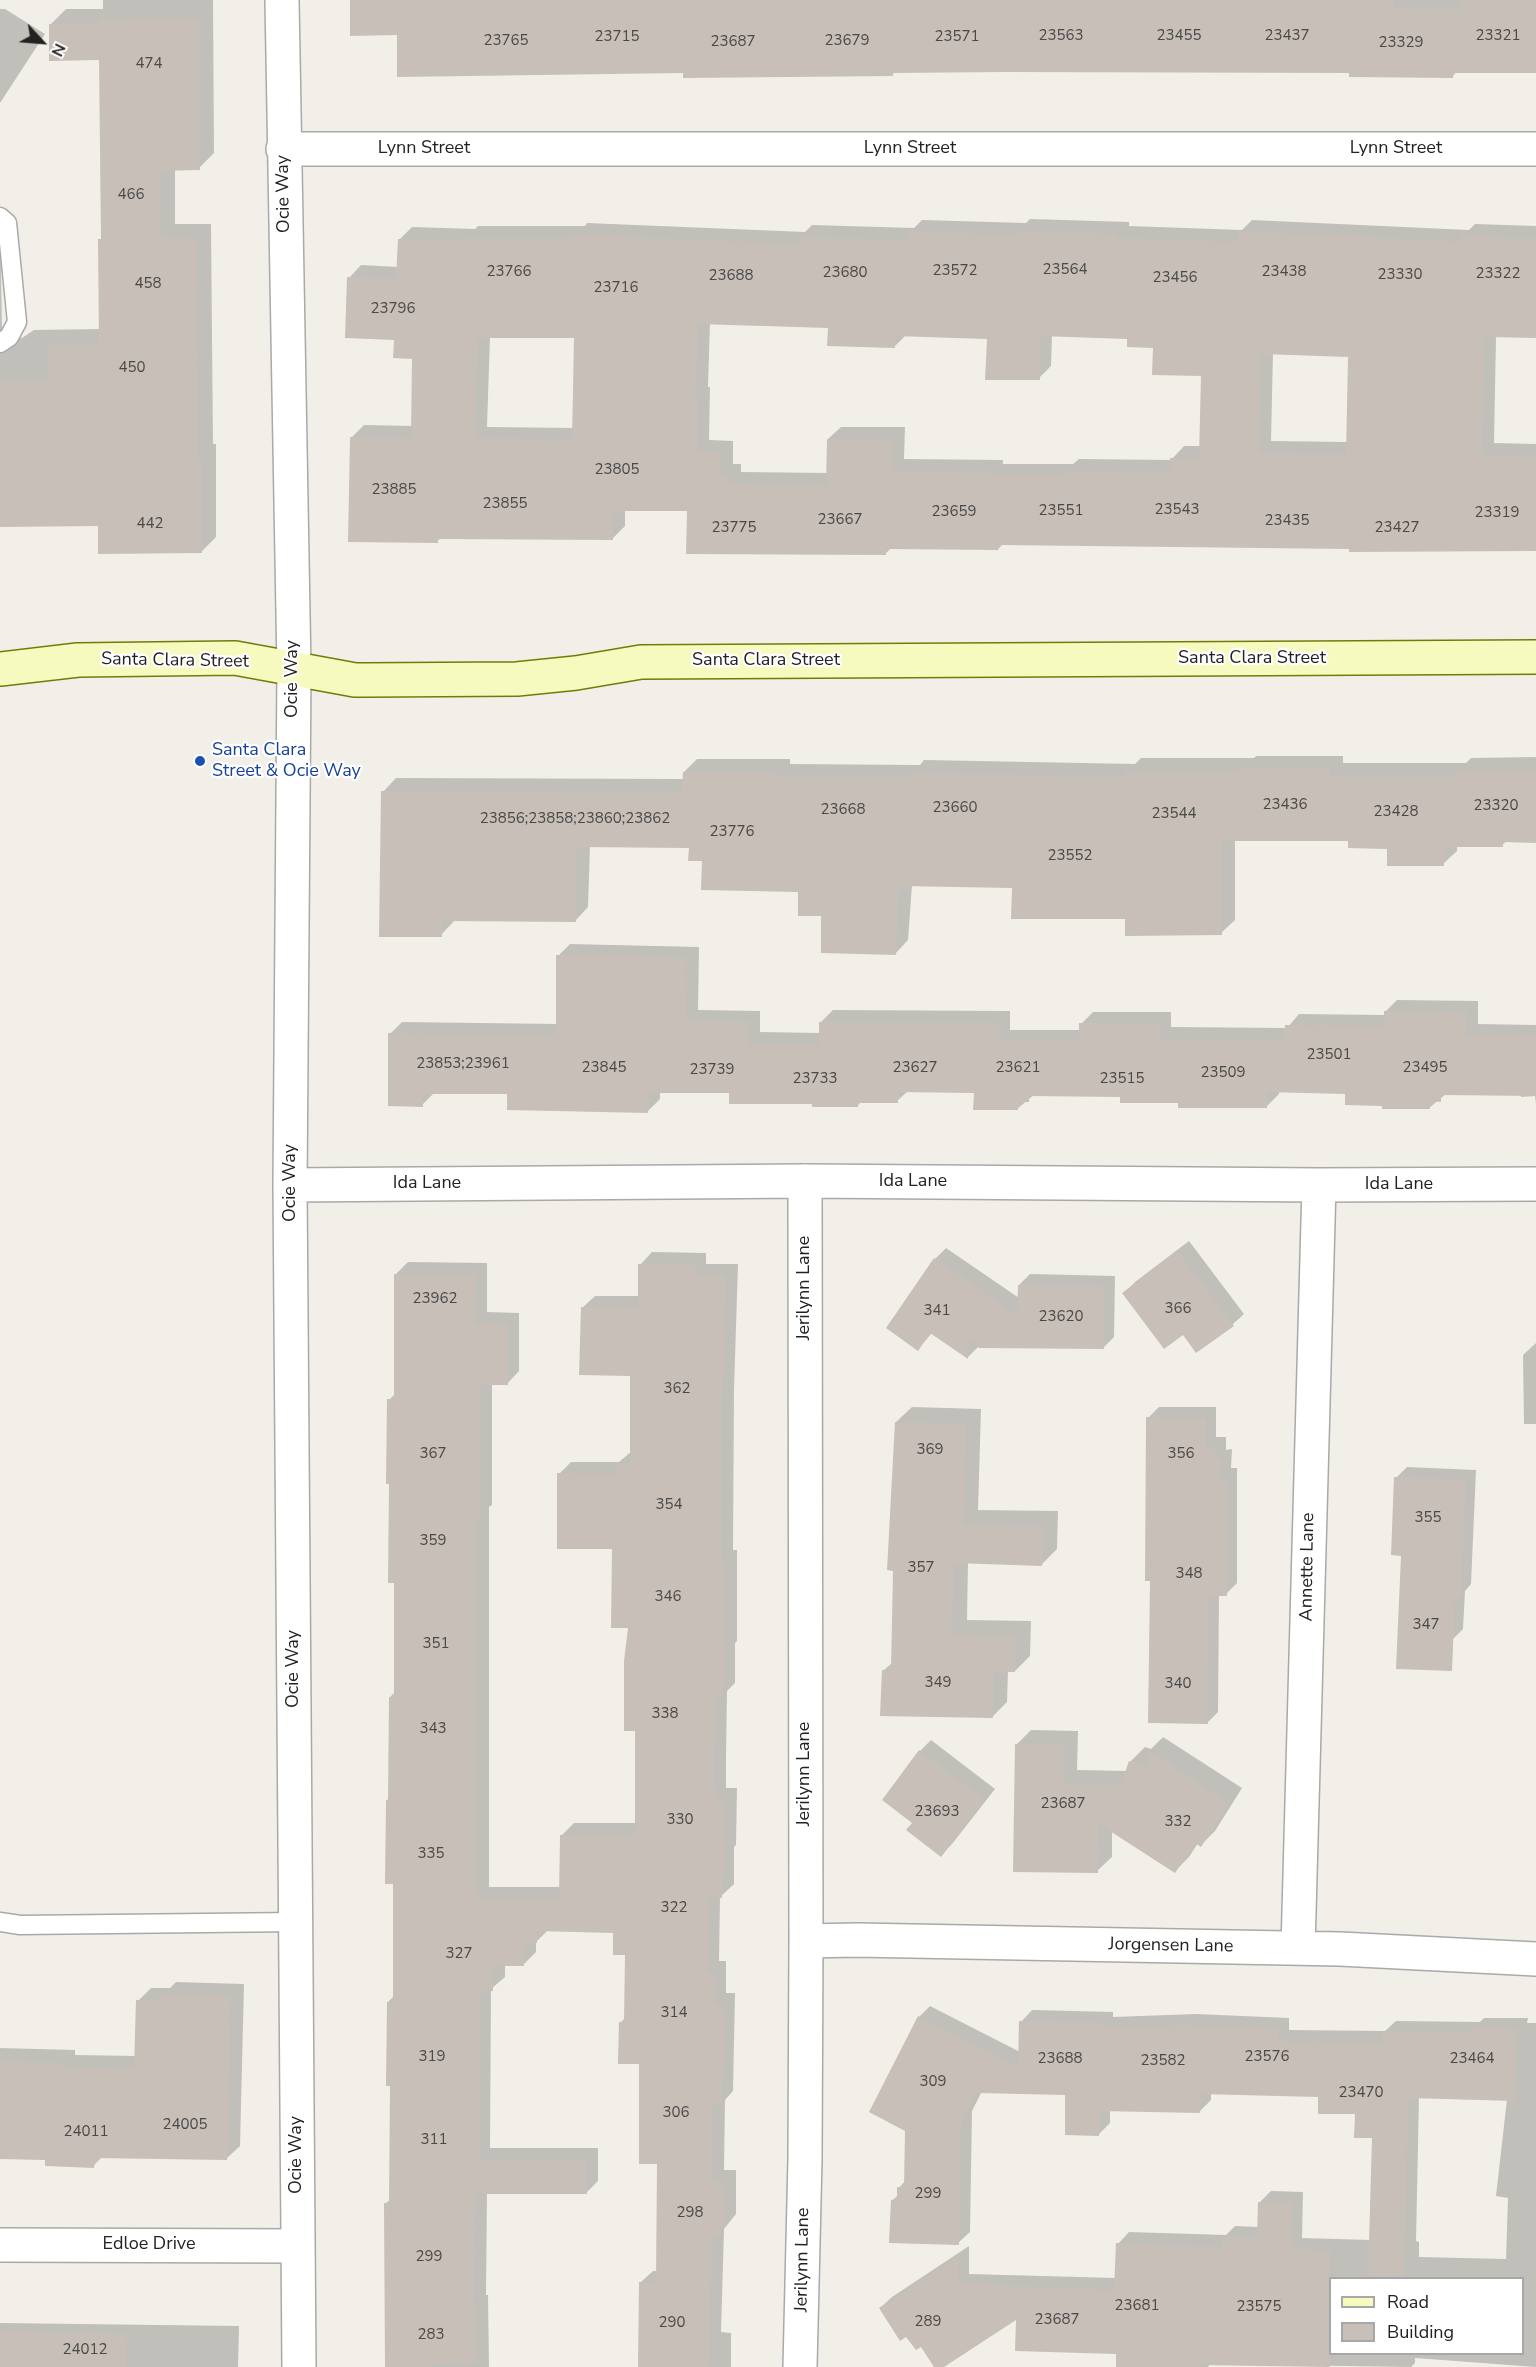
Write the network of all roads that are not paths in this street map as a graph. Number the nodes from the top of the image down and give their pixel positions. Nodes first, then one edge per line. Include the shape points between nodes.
1 (282, 0) edge
2 (283, 149) junction
3 (1536, 149) edge
4 (0, 217) edge
5 (0, 343) edge
6 (1536, 657) edge
7 (0, 669) edge
8 (294, 669) junction
9 (805, 1181) junction
10 (1536, 1184) edge
11 (290, 1185) junction
12 (1318, 1185) junction
13 (0, 1922) edge
14 (296, 1922) junction
15 (806, 1941) junction
16 (1298, 1948) junction
17 (1536, 1959) edge
18 (0, 2245) edge
19 (298, 2246) junction
20 (299, 2367) edge
21 (800, 2367) edge

1 - 2 street, Ocie Way
2 - 3 street, Lynn Street
2 - 8 street, Ocie Way
4 - 5 lane via 7,223 17,322 9,337
6 - 8 main road, Santa Clara Street via 641,662 518,679 355,680
7 - 8 main road, Santa Clara Street via 78,660 235,658
8 - 11 street, Ocie Way
9 - 11 street, Ida Lane
9 - 12 street, Ida Lane
9 - 15 street, Jerilynn Lane
10 - 12 street, Ida Lane
11 - 14 street, Ocie Way
12 - 16 street, Annette Lane
13 - 14 lane
14 - 19 street, Ocie Way
15 - 16 street, Jorgensen Lane
15 - 21 street, Jerilynn Lane
16 - 17 street, Jorgensen Lane
18 - 19 street, Edloe Drive
19 - 20 street, Ocie Way

